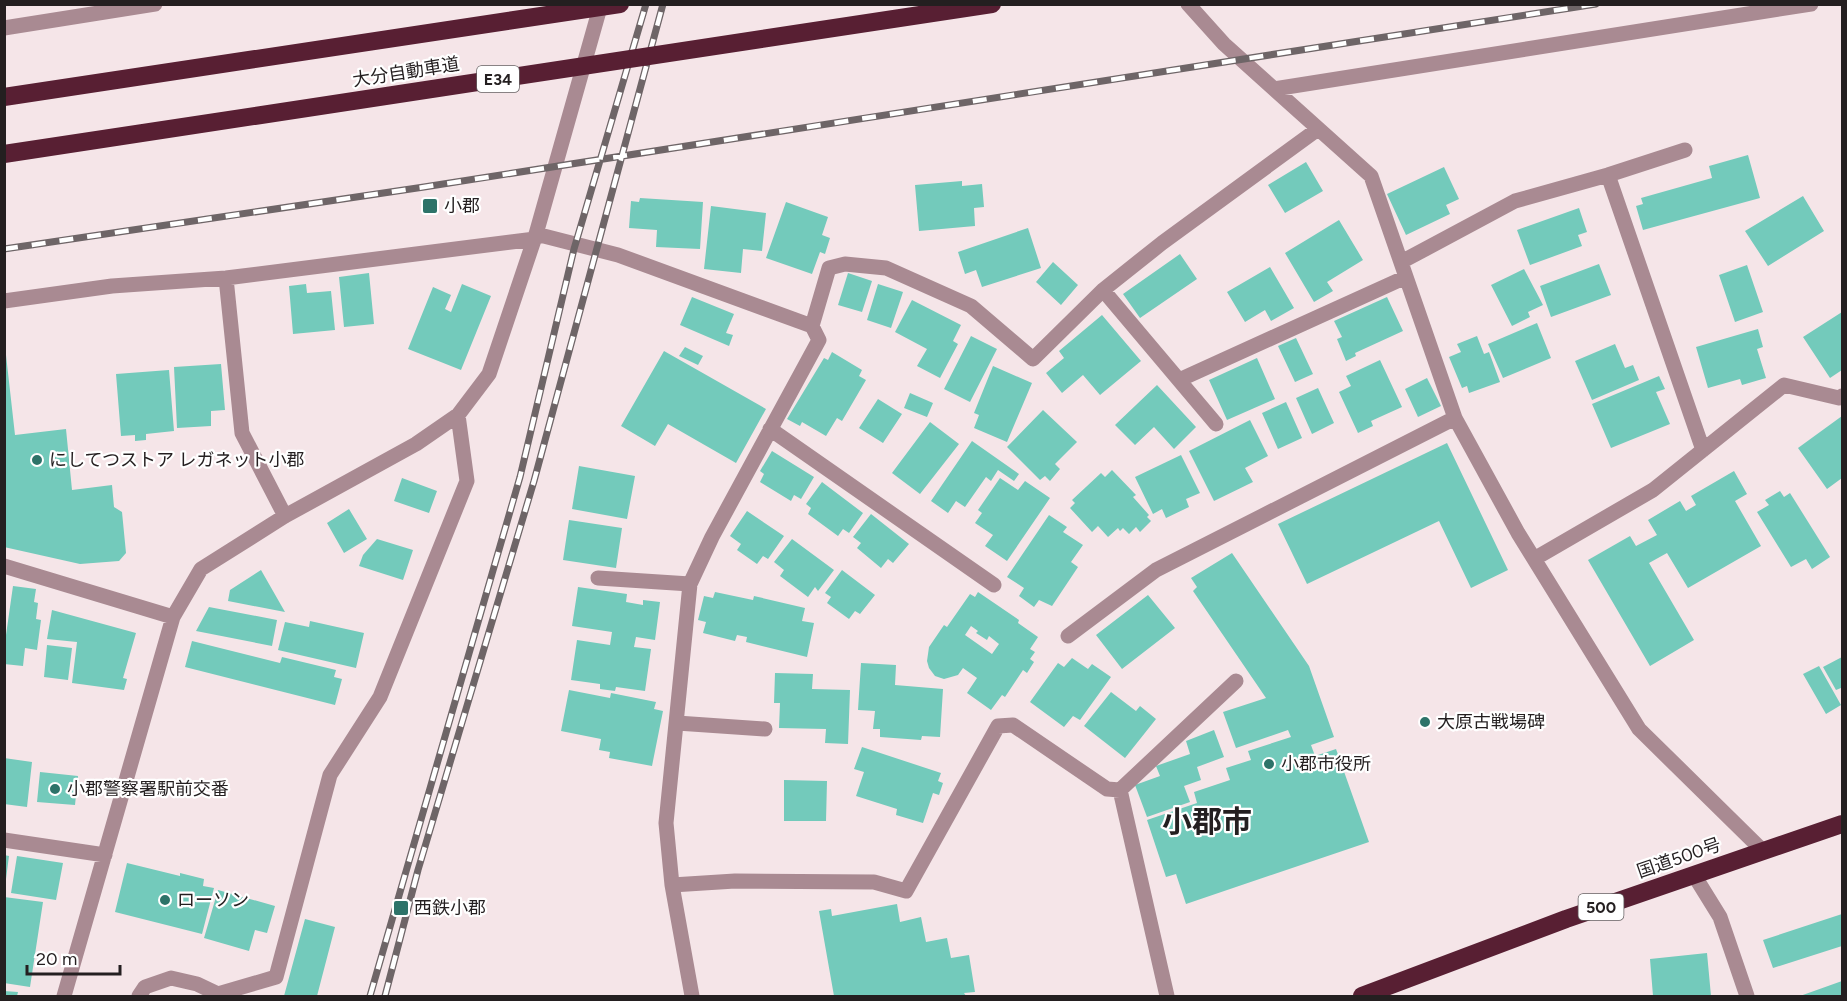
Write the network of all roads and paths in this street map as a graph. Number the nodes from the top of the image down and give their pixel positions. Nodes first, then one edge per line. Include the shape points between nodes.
1 (155, 4) edge
2 (601, 4) edge
3 (620, 4) edge
4 (992, 4) edge
5 (1188, 4) edge
6 (1811, 4) edge
7 (4, 28) edge
8 (1274, 89) junction
9 (4, 97) edge
10 (1318, 129) junction
11 (1685, 150) dead end
12 (4, 154) edge
13 (1608, 175) junction
14 (535, 236) junction
15 (1401, 262) junction
16 (1406, 277) junction
17 (226, 278) junction
18 (1103, 290) junction
19 (4, 301) edge
20 (812, 326) junction
21 (1179, 381) junction
22 (1842, 396) edge
23 (458, 415) junction
24 (1455, 418) junction
25 (1216, 424) dead end
26 (770, 429) junction
27 (1703, 450) junction
28 (285, 516) junction
29 (1534, 559) junction
30 (4, 566) edge
31 (598, 578) dead end
32 (690, 584) junction
33 (994, 585) dead end
34 (173, 616) junction
35 (1068, 636) dead end
36 (1236, 681) dead end
37 (677, 723) junction
38 (765, 729) dead end
39 (1120, 790) junction
40 (1842, 824) edge
41 (4, 840) edge
42 (1763, 851) junction
43 (105, 855) junction
44 (1694, 875) junction
45 (672, 885) junction
46 (219, 995) edge
47 (64, 996) edge
48 (139, 996) edge
49 (692, 996) edge
50 (1167, 996) edge
51 (1362, 996) edge
52 (1747, 996) edge

1 - 7 street
2 - 14 street
3 - 9 highway, 大分自動車道, bridge
4 - 12 highway, 大分自動車道 / E34, bridge
5 - 8 street via 1224,44
6 - 8 street
8 - 10 street
10 - 15 street via 1371,176
10 - 18 street
11 - 13 street
13 - 15 street via 1515,201
13 - 27 street
14 - 17 street
14 - 20 street via 618,255
14 - 23 street via 489,374
15 - 16 street
16 - 21 street
16 - 24 street
17 - 19 street via 112,286
17 - 28 street via 242,433
18 - 20 street via 1033,359 971,306 886,268 845,264 829,268
18 - 21 street
20 - 26 street via 819,340
21 - 25 street
22 - 27 street via 1784,385
23 - 28 street via 416,444
23 - 46 street via 467,481 380,697 330,775 276,977
24 - 29 street
24 - 35 street via 1156,570
26 - 32 street
26 - 33 street
27 - 29 street via 1653,490
28 - 34 street via 201,569
29 - 42 street via 1639,729
30 - 34 street
31 - 32 street
32 - 37 street
34 - 43 street
36 - 39 street
37 - 38 street
37 - 45 street via 666,823
39 - 45 street via 1107,789 1013,725 998,726 906,891 874,882 735,881
39 - 50 street
40 - 42 highway, 国道500号 / 500
41 - 43 street
42 - 44 highway, 国道500号 / 500
43 - 47 street
44 - 51 highway, 国道500号 / 500
44 - 52 street via 1720,917
45 - 49 street
46 - 48 street via 198,984 171,978 145,987

